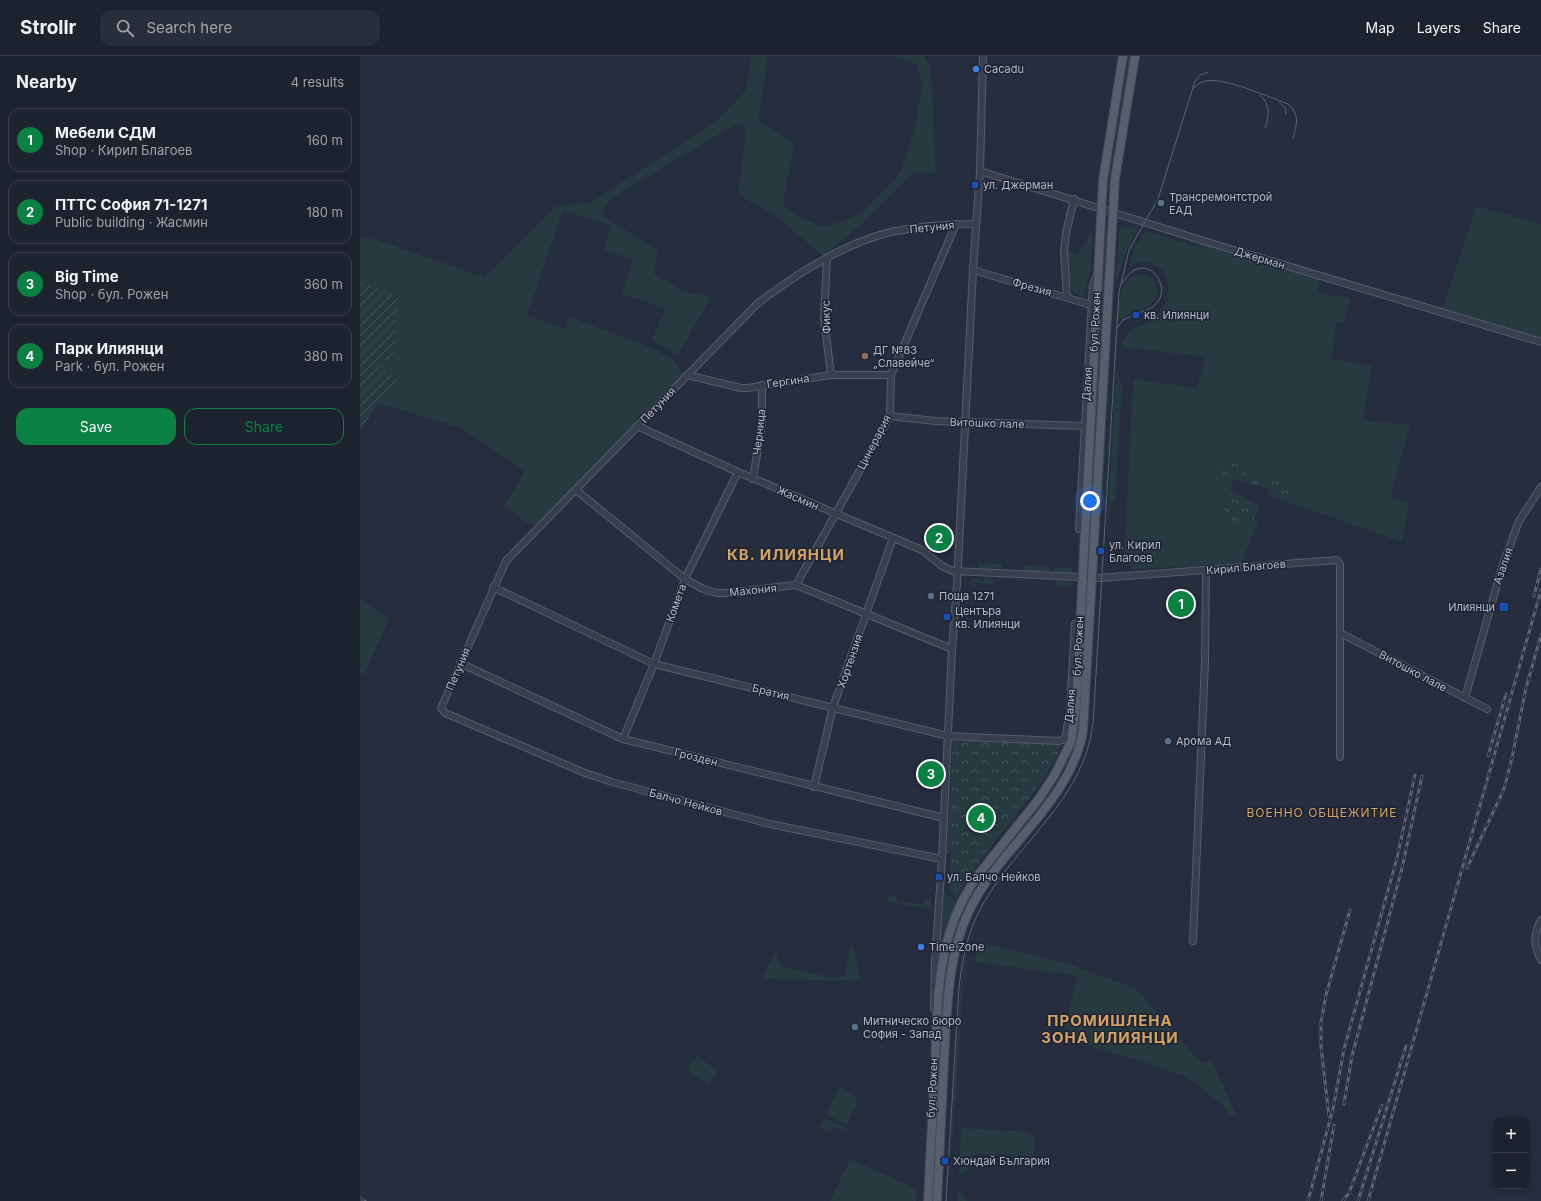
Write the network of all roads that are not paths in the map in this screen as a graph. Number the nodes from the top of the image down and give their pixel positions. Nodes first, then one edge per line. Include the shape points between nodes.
1 (1124, 56) edge
2 (1135, 56) edge
3 (983, 57) edge
4 (980, 171) junction
5 (1074, 200) junction
6 (1101, 208) junction
7 (1112, 212) junction
8 (956, 224) junction
9 (976, 224) junction
10 (827, 258) junction
11 (1099, 265) junction
12 (973, 270) junction
13 (1067, 298) junction
14 (1091, 305) junction
15 (1541, 342) edge
16 (687, 374) junction
17 (831, 375) junction
18 (891, 375) junction
19 (762, 385) junction
20 (890, 416) junction
21 (965, 422) junction
22 (637, 426) junction
23 (1085, 426) junction
24 (738, 472) junction
25 (753, 479) junction
26 (1541, 486) edge
27 (576, 490) junction
28 (1084, 505) junction
29 (836, 514) junction
30 (1079, 529) dead end
31 (893, 538) junction
32 (1206, 570) junction
33 (957, 571) junction
34 (1083, 578) junction
35 (1092, 578) junction
36 (685, 579) junction
37 (796, 585) junction
38 (493, 586) junction
39 (866, 614) junction
40 (1075, 624) dead end
41 (1340, 633) junction
42 (1076, 645) junction
43 (952, 650) junction
44 (460, 664) junction
45 (654, 664) junction
46 (1464, 698) junction
47 (833, 707) junction
48 (1486, 708) dead end
49 (442, 710) joint
50 (948, 736) junction
51 (624, 739) junction
52 (1063, 741) joint
53 (1340, 757) dead end
54 (814, 787) junction
55 (944, 818) junction
56 (942, 859) junction
57 (1541, 920) edge
58 (1193, 941) dead end
59 (1541, 960) edge
60 (936, 1041) junction
61 (928, 1201) edge
62 (937, 1201) edge

1 - 6 main road, бул. Рожен via 1106,161
2 - 7 main road, бул. Рожен via 1117,162
3 - 4 street, бул. Рожен
4 - 5 street, Джерман
4 - 9 street, бул. Рожен
5 - 6 street, Джерман
5 - 13 street via 1064,253
6 - 7 street, Джерман
6 - 11 main road, бул. Рожен
7 - 15 street, Джерман
7 - 35 main road, бул. Рожен
8 - 9 street, Петуния
8 - 10 street, Петуния via 892,232
8 - 18 street, Цинерария
9 - 12 street, бул. Рожен
10 - 16 street, Петуния via 779,287 757,304
10 - 17 street, Фикус via 824,318
11 - 14 street, Далия
11 - 28 main road, бул. Рожен
12 - 13 street, Фрезия
12 - 21 street, бул. Рожен
13 - 14 street, Фрезия
14 - 23 street, Далия
16 - 19 street, Гергина via 741,388
16 - 22 street, Петуния
17 - 18 street, Гергина
17 - 19 street, Гергина
18 - 20 street, Цинерария
19 - 25 street, Черница via 762,423
20 - 21 street, Витошко лале
20 - 29 street, Цинерария
21 - 23 street, Витошко лале
21 - 33 street, бул. Рожен
22 - 24 street, Жасмин
22 - 27 street, Петуния
23 - 28 street, Далия
24 - 25 street, Жасмин
24 - 36 street, Комета
25 - 29 street, Жасмин
26 - 46 street, Азалия via 1519,521 1502,567
27 - 36 street, Махония
27 - 38 street, Петуния via 508,558
28 - 30 street, Далия
28 - 34 main road, бул. Рожен
29 - 31 street, Жасмин
29 - 37 street, Цинерария
31 - 33 street, Жасмин via 922,550 948,570
31 - 39 street, Хортензия
32 - 35 street, Кирил Благоев
32 - 41 street, Кирил Благоев via 1337,560 1340,564
32 - 58 street via 1205,662
33 - 34 street, Кирил Благоев
33 - 43 street, бул. Рожен
34 - 35 street, Кирил Благоев
34 - 42 main road, бул. Рожен
35 - 62 main road, бул. Рожен via 1085,717 1077,754 1057,790 980,891 962,928 955,951 948,1000
36 - 37 street, Махония via 717,593
36 - 45 street, Комета
37 - 39 street, Махония
38 - 44 street, Петуния
38 - 45 street, Братия
39 - 43 street, Махония
39 - 47 street, Хортензия
40 - 42 street, Далия
41 - 46 street, Витошко лале
41 - 53 street, Кирил Благоев
42 - 52 street, Далия via 1070,711
42 - 60 main road, бул. Рожен via 1075,713 1071,742 1048,786 978,875 957,911 947,939 941,968
43 - 50 street, бул. Рожен
44 - 49 street, Петуния
44 - 51 street, Грозден
45 - 47 street, Братия
45 - 51 street, Комета
46 - 48 street, Витошко лале
47 - 50 street, Братия
47 - 54 street, Хортензия
49 - 56 street, Балчо Нейков via 585,773 612,782 770,824
50 - 52 street, Братия
50 - 55 street, бул. Рожен
51 - 54 street, Грозден
54 - 55 street, Грозден
55 - 56 street, бул. Рожен
56 - 60 street, бул. Рожен via 934,994
57 - 59 street via 1534,938
60 - 61 main road, бул. Рожен

